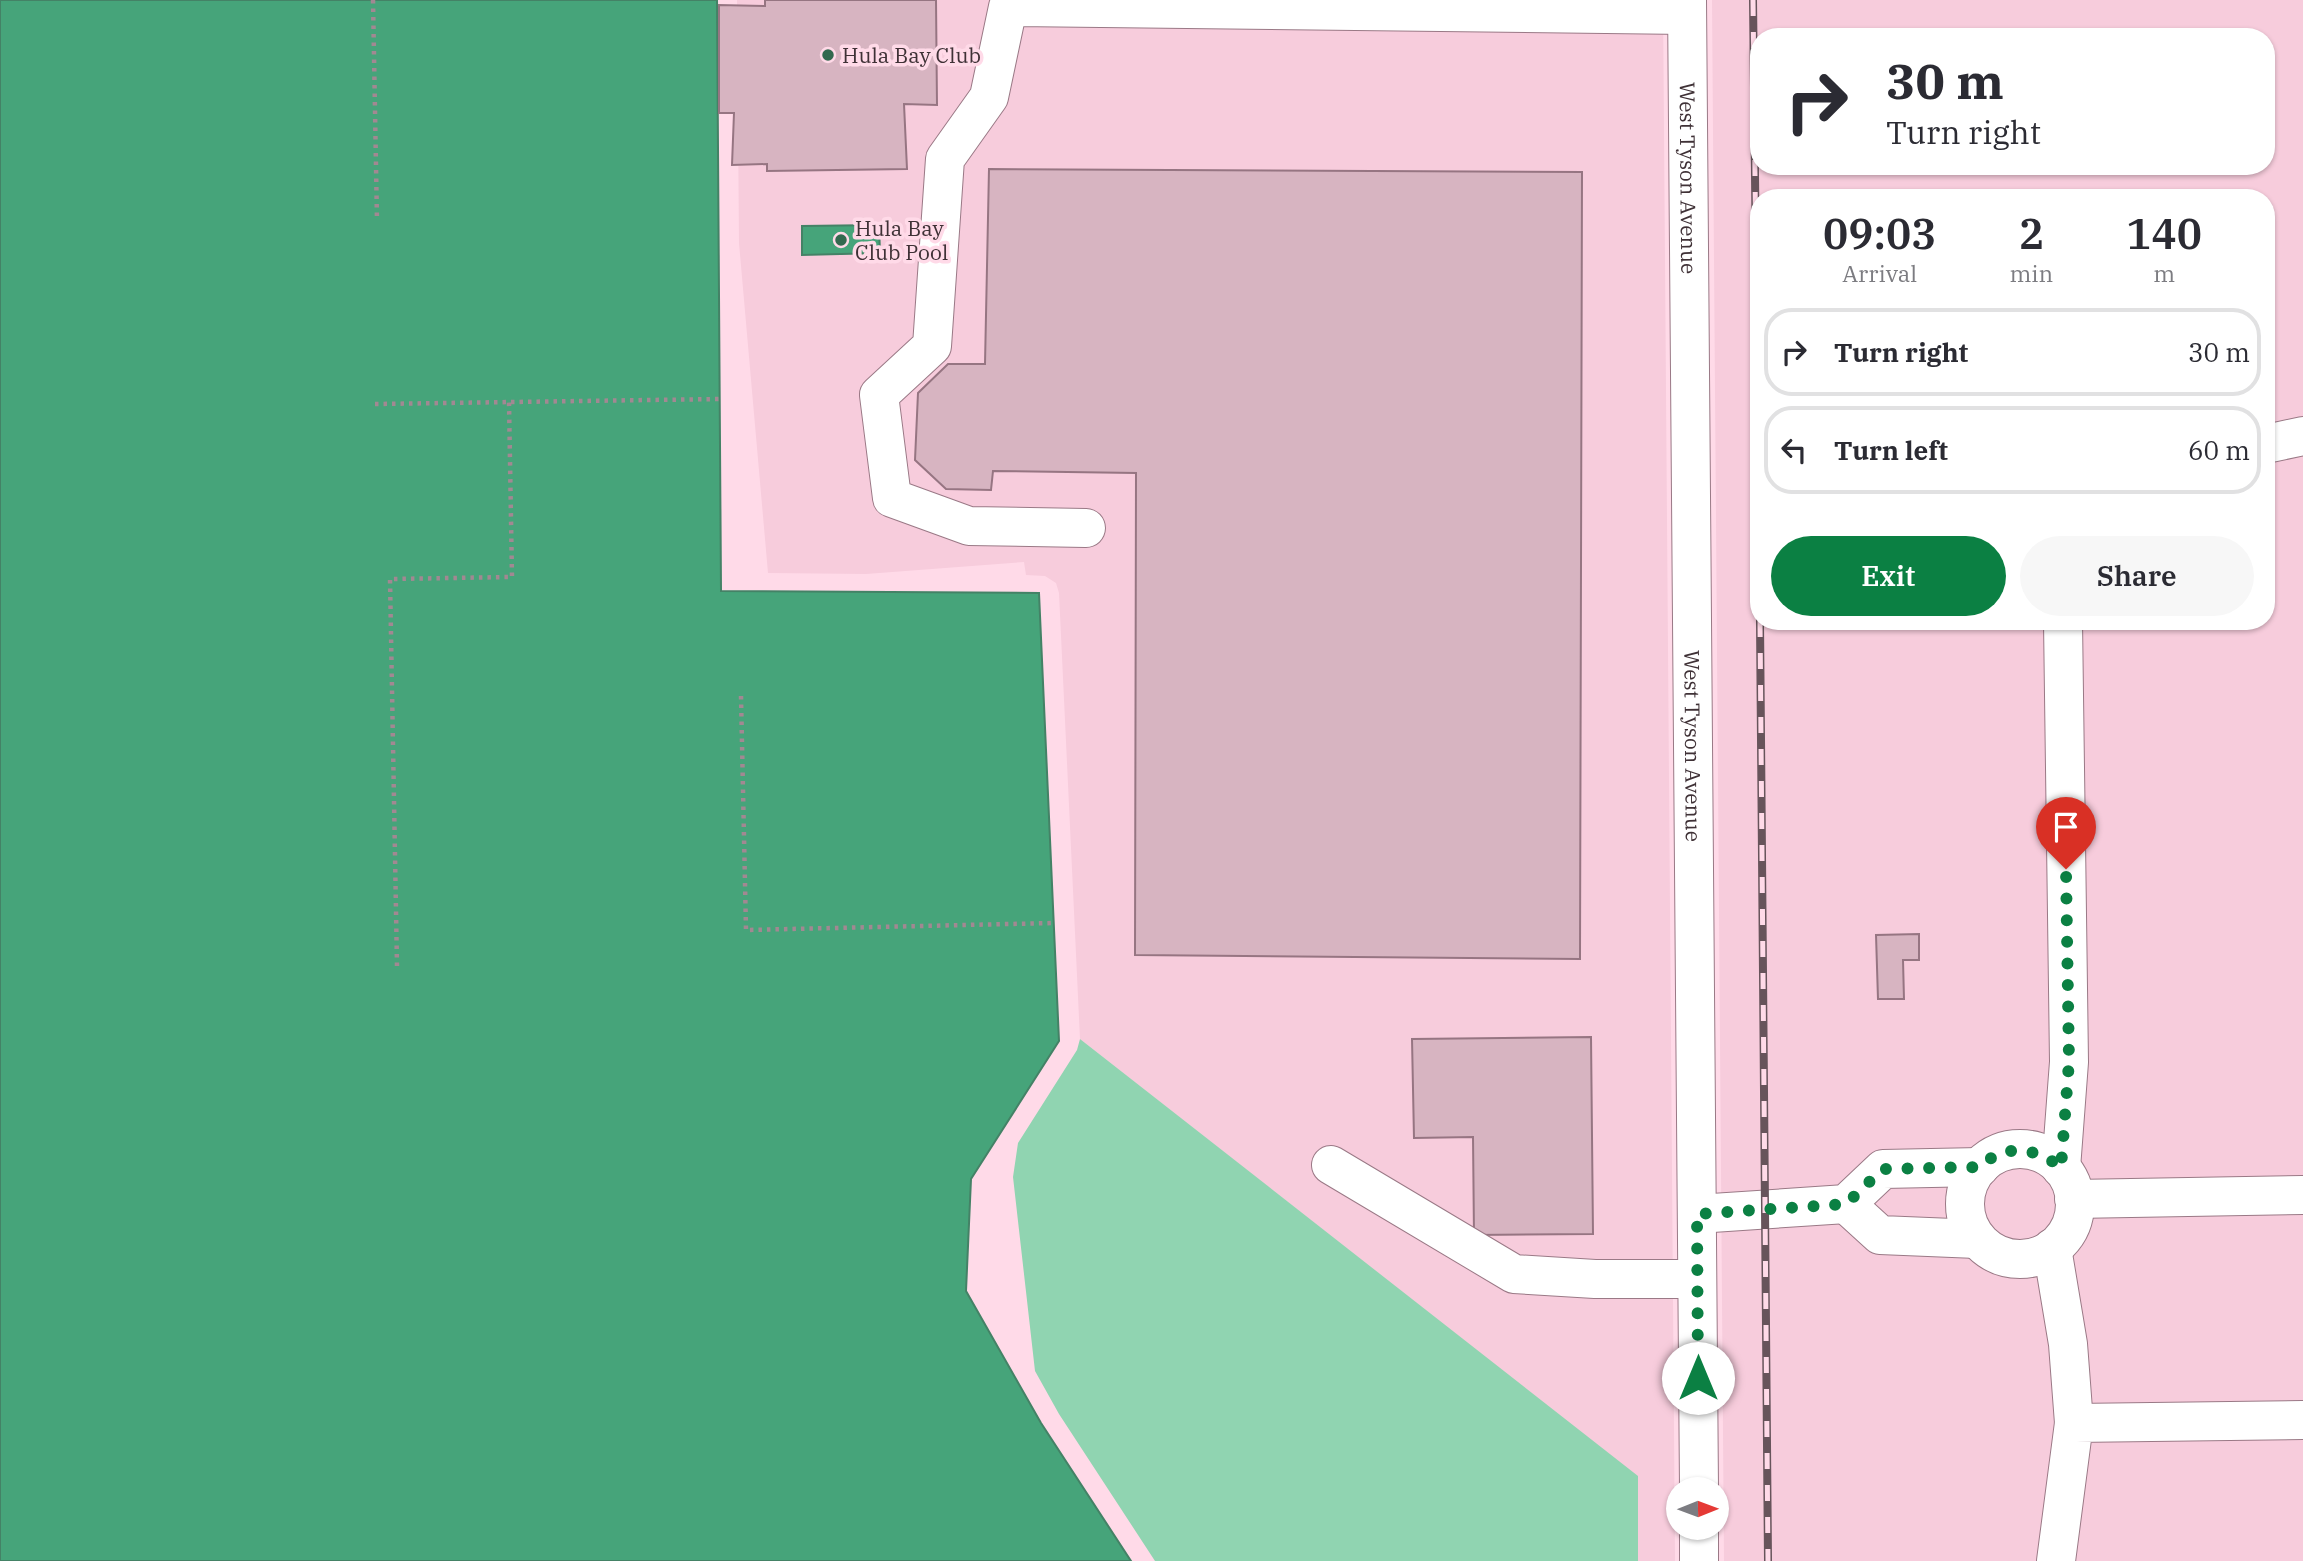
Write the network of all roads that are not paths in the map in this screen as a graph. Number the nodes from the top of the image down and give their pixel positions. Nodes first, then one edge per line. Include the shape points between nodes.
1 (1006, 4) edge
2 (1687, 8) edge
3 (2303, 436) edge
4 (2275, 442) edge
5 (1086, 528) dead end
6 (2063, 630) edge
7 (1331, 1165) dead end
8 (1980, 1167) junction
9 (2068, 1183) junction
10 (2303, 1195) edge
11 (1846, 1204) junction
12 (1697, 1214) junction
13 (1977, 1239) junction
14 (2052, 1248) junction
15 (1698, 1279) junction
16 (2303, 1420) edge
17 (2074, 1423) junction
18 (1699, 1477) edge
19 (1699, 1540) edge
20 (1699, 1561) edge
21 (2056, 1561) edge

1 - 2 street
1 - 5 street via 989,97 945,159 932,346 879,395 892,498 969,526
2 - 12 street, West Tyson Avenue
3 - 4 street
6 - 9 street
7 - 15 street via 1514,1274
8 - 9 street via 2001,1153 2035,1152 2052,1160
8 - 11 street via 1883,1169
8 - 13 street via 1967,1190 1965,1207
9 - 10 street
9 - 14 street via 2075,1210 2069,1228
11 - 12 street
11 - 13 street via 1880,1234
12 - 15 street, West Tyson Avenue
13 - 14 street via 2006,1258 2025,1259
14 - 17 street via 2068,1344
15 - 18 street, West Tyson Avenue
16 - 17 street
17 - 21 street
19 - 20 street

